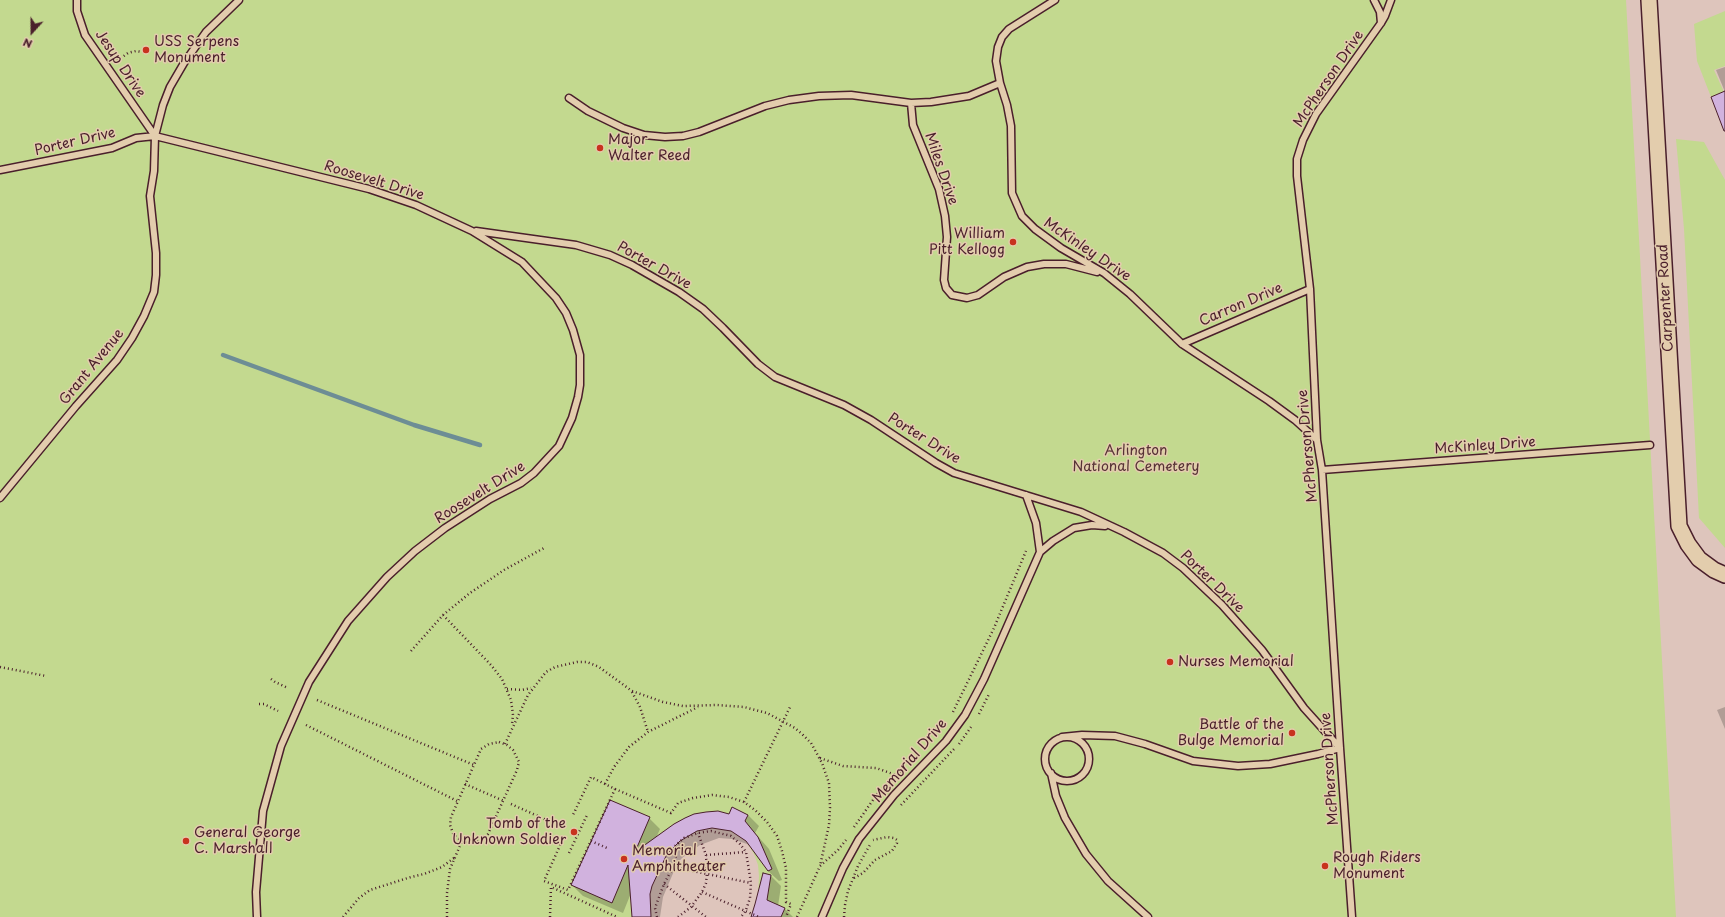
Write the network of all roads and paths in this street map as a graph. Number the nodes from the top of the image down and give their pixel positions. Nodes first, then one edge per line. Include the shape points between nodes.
1 (77, 0) edge
2 (239, 0) edge
3 (1055, 0) edge
4 (1374, 0) edge
5 (1391, 0) edge
6 (1649, 0) edge
7 (1381, 23) junction
8 (142, 52) dead end
9 (109, 68) junction
10 (1000, 83) junction
11 (568, 98) dead end
12 (911, 103) junction
13 (155, 136) junction
14 (0, 170) edge
15 (472, 231) junction
16 (1104, 273) junction
17 (1310, 289) junction
18 (1182, 344) junction
19 (1317, 440) junction
20 (1650, 445) dead end
21 (1322, 470) junction
22 (1026, 495) junction
23 (0, 498) edge
24 (1111, 527) junction
25 (544, 548) dead end
26 (1026, 551) dead end
27 (1040, 552) junction
28 (1725, 575) edge
29 (444, 615) junction
30 (411, 651) dead end
31 (0, 667) edge
32 (46, 676) dead end
33 (271, 678) dead end
34 (288, 688) dead end
35 (532, 688) junction
36 (507, 689) junction
37 (632, 692) junction
38 (317, 700) dead end
39 (259, 704) dead end
40 (791, 705) dead end
41 (698, 707) junction
42 (278, 711) dead end
43 (952, 713) dead end
44 (783, 722) junction
45 (306, 725) dead end
46 (512, 727) junction
47 (648, 732) junction
48 (1062, 738) junction
49 (505, 744) junction
50 (1340, 748) junction
51 (820, 758) junction
52 (474, 765) junction
53 (905, 767) dead end
54 (1051, 772) junction
55 (896, 775) junction
56 (465, 784) junction
57 (605, 784) junction
58 (615, 788) junction
59 (457, 801) junction
60 (504, 801) junction
61 (744, 802) junction
62 (512, 804) dead end
63 (574, 815) dead end
64 (587, 815) dead end
65 (550, 822) dead end
66 (852, 830) dead end
67 (698, 833) junction
68 (848, 836) dead end
69 (873, 840) dead end
70 (462, 841) junction
71 (562, 841) dead end
72 (591, 841) junction
73 (607, 848) dead end
74 (746, 852) junction
75 (569, 853) dead end
76 (706, 855) junction
77 (454, 858) junction
78 (820, 866) junction
79 (673, 867) junction
80 (707, 873) junction
81 (853, 878) dead end
82 (752, 883) junction
83 (664, 884) junction
84 (702, 892) junction
85 (691, 907) junction
86 (746, 910) junction
87 (257, 917) edge
88 (343, 917) edge
89 (447, 917) edge
90 (550, 917) edge
91 (617, 917) edge
92 (657, 917) edge
93 (678, 917) edge
94 (706, 917) edge
95 (741, 917) edge
96 (758, 917) edge
97 (786, 917) edge
98 (797, 917) edge
99 (822, 917) edge
100 (1148, 917) edge
101 (1352, 917) edge

1 - 9 lane, Jesup Drive via 77,11 85,35
2 - 13 lane via 206,32 184,63 165,99
3 - 10 lane, McKinley Drive via 1009,29 1002,37 996,61
4 - 7 lane via 1380,12
5 - 7 lane, McPherson Drive
6 - 28 street, Carpenter Road via 1679,526 1688,544 1700,559
7 - 17 lane, McPherson Drive via 1316,114 1302,140 1297,159 1297,176
8 - 9 path via 128,53
9 - 13 lane, Jesup Drive
10 - 12 lane via 969,96
10 - 16 lane, McKinley Drive via 1011,126 1012,193 1022,216 1061,248
11 - 12 lane via 623,128 644,135 665,137 699,132 765,106 789,100 851,95
12 - 16 lane, Miles Drive via 913,125 939,189 945,216 947,237 944,280 952,295 967,298 978,295 1016,271 1044,264 1066,264
13 - 14 lane, Porter Drive via 136,138 106,150
13 - 15 lane, Roosevelt Drive via 391,196
13 - 23 lane, Grant Avenue via 150,196 156,275 154,292 144,316 117,360
15 - 22 lane, Porter Drive via 576,245 610,255 632,265 703,309 758,364 775,377 857,412 947,470
15 - 87 lane, Roosevelt Drive via 522,262 556,298 566,313 574,330 580,355 580,386 576,407 563,440 542,466 521,483 462,516 414,551 387,576 356,612 321,661 287,729 265,803 259,843
16 - 18 lane, McKinley Drive via 1144,306
17 - 18 lane, Carron Drive
17 - 19 lane, McPherson Drive
18 - 19 lane, McKinley Drive via 1280,409
19 - 21 lane, McPherson Drive
20 - 21 lane, McKinley Drive
21 - 50 lane, McPherson Drive
22 - 24 lane, Porter Drive via 1081,512
22 - 27 lane via 1036,523
24 - 27 lane, Memorial Drive via 1092,525 1074,528
24 - 50 lane, Porter Drive via 1163,553 1222,605 1262,650 1304,708
25 - 29 path via 495,575
26 - 43 path via 994,628
27 - 99 lane, Memorial Drive via 984,679 965,715 946,741 894,795 859,839 843,868
29 - 30 path
29 - 36 path via 491,665
31 - 32 path
33 - 34 path
35 - 36 path
35 - 37 path via 546,672 555,667 587,662 599,667
35 - 46 path
36 - 46 path via 513,709
37 - 41 path via 664,702
37 - 47 path
38 - 52 path
39 - 42 path
40 - 44 path
41 - 44 path via 744,707 767,713
41 - 47 path
44 - 51 path via 803,735
44 - 61 path
45 - 59 path
46 - 49 path
47 - 57 path via 629,747
48 - 50 lane via 1082,735 1115,736 1193,761 1238,766 1270,764
48 - 54 lane via 1055,740 1046,752 1045,759
48 - 54 lane via 1076,739 1082,743 1088,754 1088,764 1081,776 1072,780 1060,779
49 - 52 path via 495,742 485,746
49 - 60 path via 513,750 519,762
50 - 101 lane, McPherson Drive
51 - 55 path via 843,766 876,768
51 - 78 path via 829,783 830,808
52 - 56 path
53 - 55 path
54 - 100 lane via 1056,796 1065,818 1086,854 1108,881
55 - 66 path via 862,812
56 - 59 path
56 - 60 path
57 - 58 path
57 - 63 path via 591,777
58 - 61 path via 671,813 678,803 712,795
58 - 72 path
59 - 70 path via 450,825
60 - 70 path via 485,837 476,842
61 - 97 path via 767,822 776,836 786,868 786,902 791,904
62 - 65 path
64 - 75 path
67 - 74 path via 711,831 731,836
67 - 76 path
67 - 79 path via 684,838 674,846 676,856
68 - 78 path via 838,850
69 - 81 path via 887,837 894,838 897,843 892,850 875,860 863,874
70 - 77 path
71 - 72 path via 544,881 568,890
72 - 73 path
74 - 76 path
74 - 82 path
76 - 80 path
77 - 88 path via 442,868 370,890 359,898
77 - 89 path via 447,893
78 - 98 path
79 - 80 path
79 - 83 path
80 - 82 path
80 - 84 path
82 - 86 path
83 - 85 path
83 - 92 path via 655,908
84 - 85 path
84 - 86 path
85 - 93 path
85 - 94 path
86 - 95 path
86 - 96 path
90 - 91 path via 551,887

